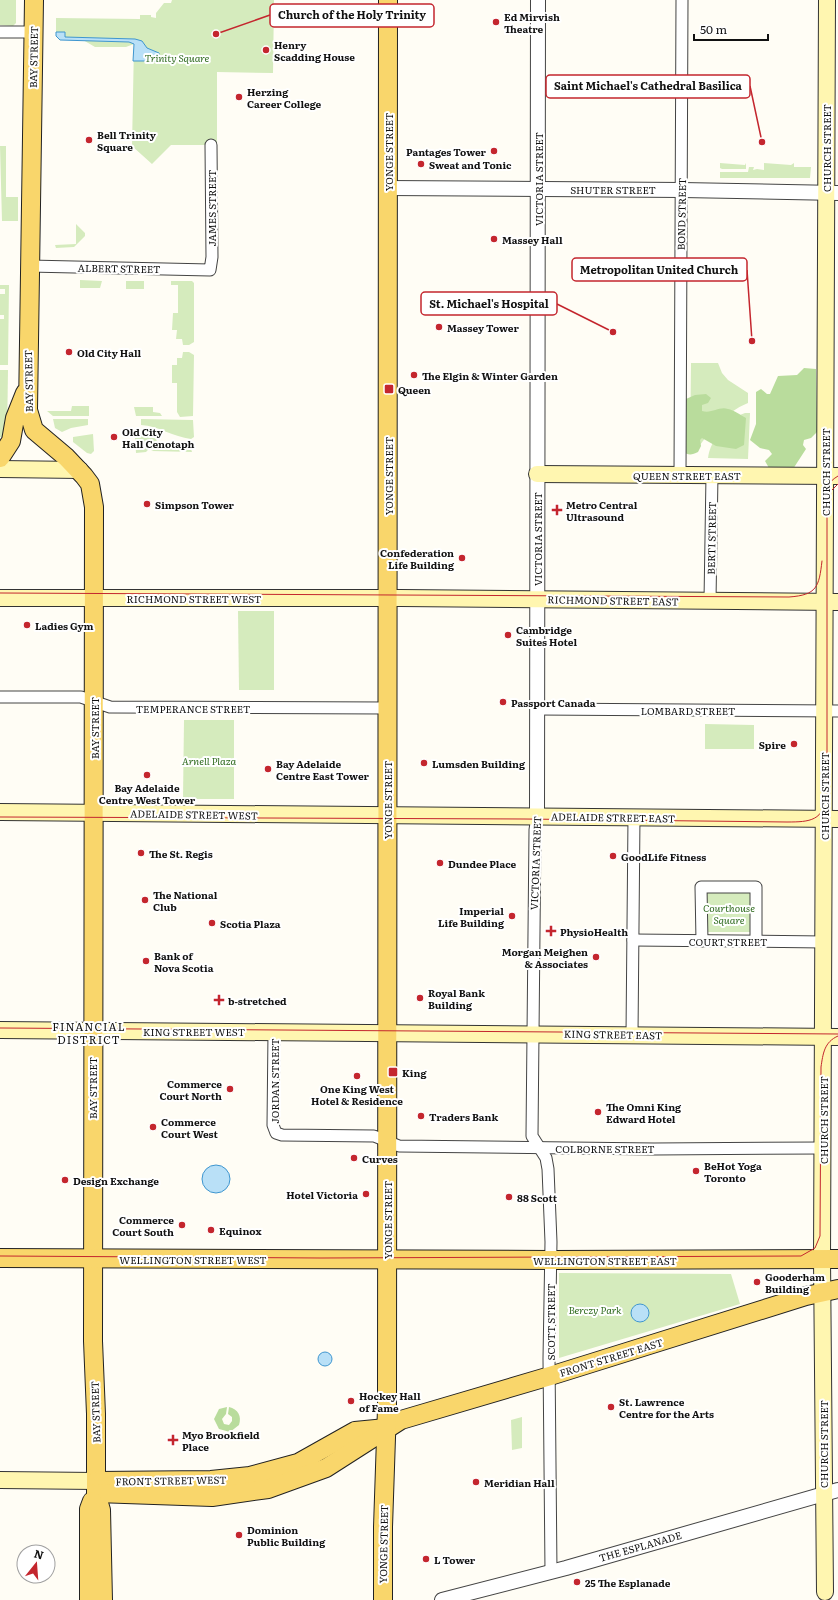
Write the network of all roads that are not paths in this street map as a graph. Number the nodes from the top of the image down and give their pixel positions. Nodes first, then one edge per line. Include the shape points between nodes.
1 (34, 0) edge
2 (388, 0) edge
3 (538, 0) edge
4 (682, 0) edge
5 (827, 0) edge
6 (0, 32) edge
7 (33, 32) junction
8 (211, 145) dead end
9 (388, 188) junction
10 (537, 189) junction
11 (682, 190) junction
12 (832, 193) edge
13 (29, 266) junction
14 (210, 270) joint
15 (27, 387) junction
16 (0, 458) edge
17 (0, 469) edge
18 (80, 470) junction
19 (537, 474) junction
20 (680, 475) junction
21 (712, 475) junction
22 (831, 476) edge
23 (0, 598) edge
24 (94, 598) junction
25 (388, 598) junction
26 (537, 599) junction
27 (710, 601) junction
28 (831, 602) edge
29 (0, 697) edge
30 (94, 702) junction
31 (387, 708) junction
32 (537, 709) junction
33 (831, 711) edge
34 (0, 812) edge
35 (93, 813) junction
36 (387, 815) junction
37 (537, 816) junction
38 (634, 817) junction
39 (831, 819) edge
40 (633, 940) junction
41 (702, 941) junction
42 (756, 941) junction
43 (824, 942) junction
44 (0, 1030) edge
45 (92, 1030) junction
46 (274, 1032) junction
47 (388, 1032) junction
48 (533, 1034) junction
49 (632, 1035) junction
50 (831, 1037) edge
51 (275, 1131) joint
52 (387, 1142) junction
53 (539, 1148) junction
54 (823, 1148) junction
55 (0, 1258) edge
56 (93, 1258) junction
57 (830, 1259) edge
58 (387, 1260) junction
59 (551, 1260) junction
60 (831, 1290) edge
61 (550, 1376) junction
62 (386, 1428) junction
63 (0, 1480) edge
64 (96, 1487) junction
65 (0, 1491) edge
66 (830, 1492) edge
67 (551, 1571) junction
68 (825, 1592) dead end
69 (89, 1600) edge
70 (103, 1600) edge
71 (382, 1600) edge
72 (442, 1600) edge

1 - 7 main road, BAY STREET
2 - 9 main road, YONGE STREET
3 - 10 street, VICTORIA STREET
4 - 11 street, BOND STREET
5 - 12 main road, CHURCH STREET
6 - 7 street
7 - 13 main road, BAY STREET
8 - 14 street, JAMES STREET
9 - 10 street, SHUTER STREET
9 - 25 main road, YONGE STREET
10 - 11 street, SHUTER STREET
10 - 19 street, VICTORIA STREET
11 - 12 street, SHUTER STREET
11 - 20 street, BOND STREET
12 - 22 main road, CHURCH STREET
13 - 14 street, ALBERT STREET
13 - 15 main road, BAY STREET
15 - 16 main road via 15,418 11,441
15 - 18 main road, BAY STREET via 28,410 34,430
17 - 18 main road
18 - 24 main road, BAY STREET via 90,484 94,507
19 - 20 main road, QUEEN STREET EAST
19 - 26 street, VICTORIA STREET
20 - 21 main road, QUEEN STREET EAST
21 - 22 main road, QUEEN STREET EAST
21 - 27 street, BERTI STREET
22 - 28 main road, CHURCH STREET
23 - 24 main road, RICHMOND STREET WEST
24 - 25 main road, RICHMOND STREET WEST
24 - 30 main road, BAY STREET
25 - 26 main road, RICHMOND STREET EAST
25 - 31 main road, YONGE STREET
26 - 27 main road, RICHMOND STREET EAST
26 - 32 street, VICTORIA STREET
27 - 28 main road, RICHMOND STREET EAST
28 - 33 main road, CHURCH STREET
29 - 30 street, TEMPERANCE STREET via 81,697
30 - 31 street, TEMPERANCE STREET via 110,707
30 - 35 main road, BAY STREET
31 - 36 main road, YONGE STREET
32 - 33 street, LOMBARD STREET
32 - 37 street, VICTORIA STREET
33 - 39 main road, CHURCH STREET
34 - 35 main road, ADELAIDE STREET WEST
35 - 36 main road, ADELAIDE STREET WEST
35 - 45 main road, BAY STREET
36 - 37 main road, ADELAIDE STREET EAST
36 - 47 main road, YONGE STREET
37 - 38 main road, ADELAIDE STREET EAST
37 - 48 street, VICTORIA STREET
38 - 39 main road, ADELAIDE STREET EAST
38 - 40 street
39 - 43 main road, CHURCH STREET
40 - 41 street, COURT STREET
40 - 49 street
41 - 42 street, COURT STREET
41 - 42 street via 701,887 756,887
42 - 43 street, COURT STREET
43 - 50 main road, CHURCH STREET
44 - 45 main road, KING STREET WEST
45 - 46 main road, KING STREET WEST
45 - 56 main road, BAY STREET
46 - 47 main road, KING STREET WEST
46 - 51 street, JORDAN STREET
47 - 48 main road, KING STREET EAST
47 - 52 main road, YONGE STREET
48 - 49 main road, KING STREET EAST
48 - 53 street, VICTORIA STREET via 532,1136
49 - 50 main road, KING STREET EAST
50 - 54 main road, CHURCH STREET
51 - 52 street, COLBORNE STREET via 286,1136 374,1136
52 - 53 street, COLBORNE STREET via 399,1146
52 - 58 main road, YONGE STREET
53 - 54 street, COLBORNE STREET
53 - 59 street, SCOTT STREET via 546,1158 548,1169
54 - 57 main road, CHURCH STREET
55 - 56 main road, WELLINGTON STREET WEST
56 - 58 main road, WELLINGTON STREET WEST
56 - 64 main road, BAY STREET
57 - 59 main road, WELLINGTON STREET EAST
57 - 60 main road, CHURCH STREET
58 - 59 main road, WELLINGTON STREET EAST
58 - 62 main road, YONGE STREET
59 - 61 street, SCOTT STREET
60 - 61 main road, FRONT STREET EAST
60 - 66 main road, CHURCH STREET
61 - 62 main road, FRONT STREET EAST via 401,1420
61 - 67 street, SCOTT STREET
62 - 64 main road, FRONT STREET WEST via 355,1431 316,1463 298,1463 228,1480 212,1489
62 - 71 main road, YONGE STREET
63 - 64 main road, FRONT STREET WEST
64 - 65 main road, FRONT STREET WEST
64 - 69 main road, BAY STREET via 89,1510
64 - 70 main road, BAY STREET via 101,1510
66 - 67 street, THE ESPLANADE
66 - 68 main road, CHURCH STREET
67 - 72 street, THE ESPLANADE

